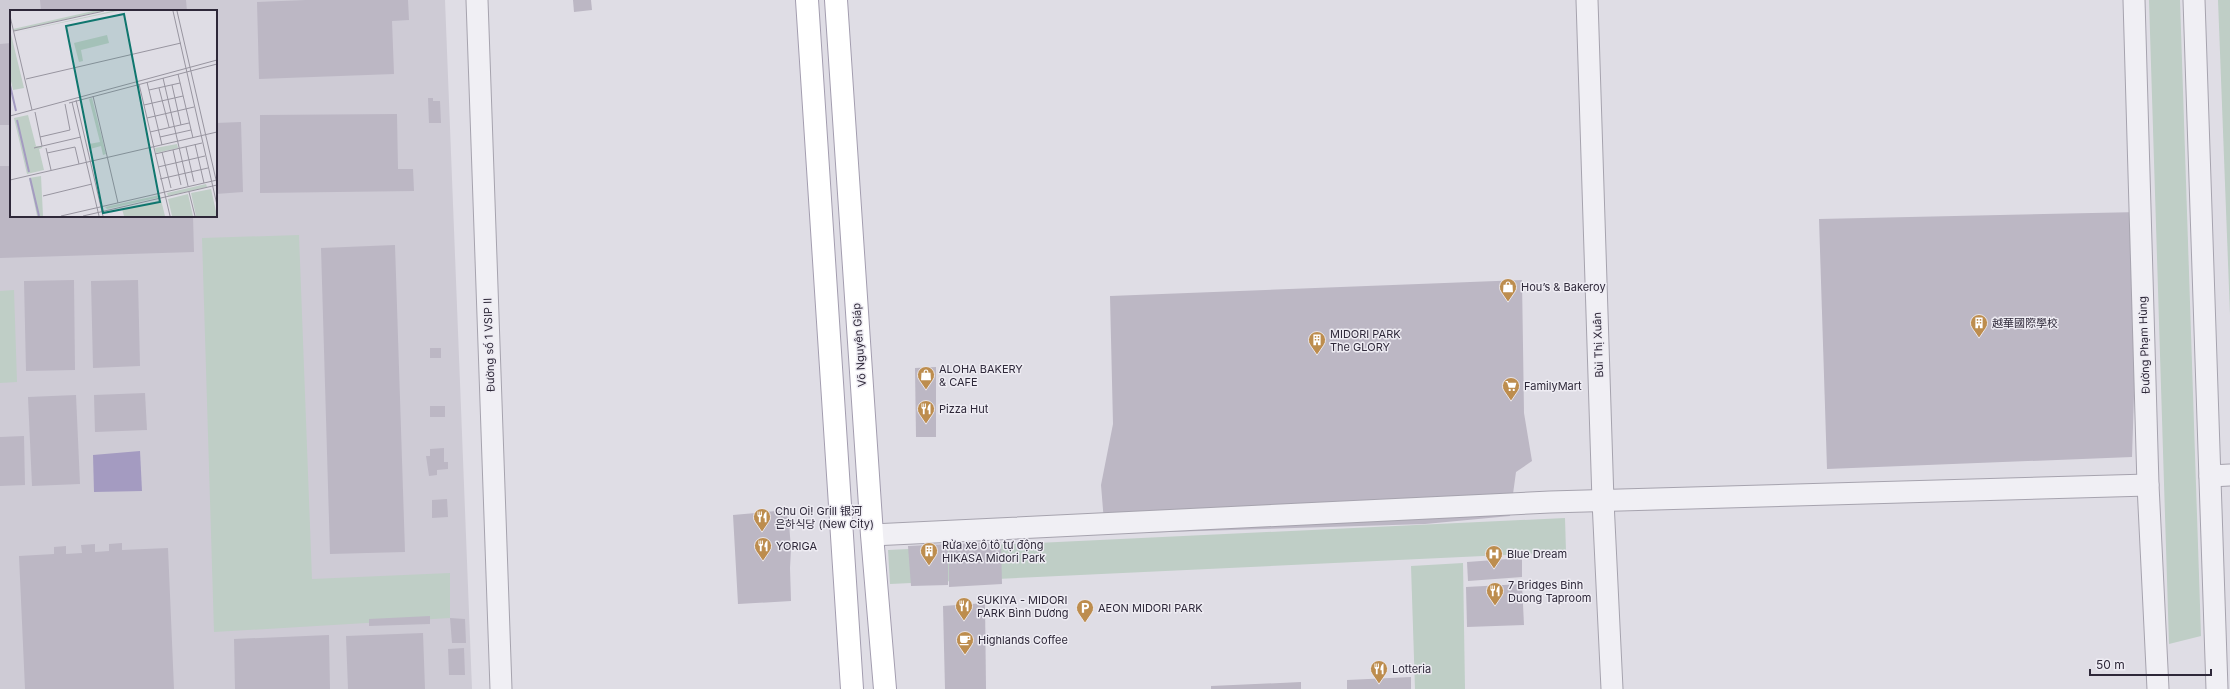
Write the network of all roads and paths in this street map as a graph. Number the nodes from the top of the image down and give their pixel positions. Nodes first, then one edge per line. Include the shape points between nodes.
1 (477, 0) edge
2 (807, 0) edge
3 (836, 0) edge
4 (1587, 0) edge
5 (2134, 0) edge
6 (2194, 0) edge
7 (2220, 476) edge
8 (2148, 485) junction
9 (1603, 501) junction
10 (872, 535) junction
11 (501, 689) edge
12 (852, 689) edge
13 (884, 689) edge
14 (1612, 689) edge
15 (2158, 689) edge
16 (2217, 689) edge

1 - 11 street, Đường số 1 VSIP II
2 - 12 main road
3 - 10 main road, Võ Nguyên Giáp
4 - 9 street, Bùi Thị Xuân
5 - 8 street, Đường Phạm Hùng
6 - 7 street
7 - 16 street
8 - 9 street
8 - 15 street, Đường Phạm Hùng
9 - 10 street
9 - 14 street, Bùi Thị Xuân
10 - 13 main road, Võ Nguyên Giáp

